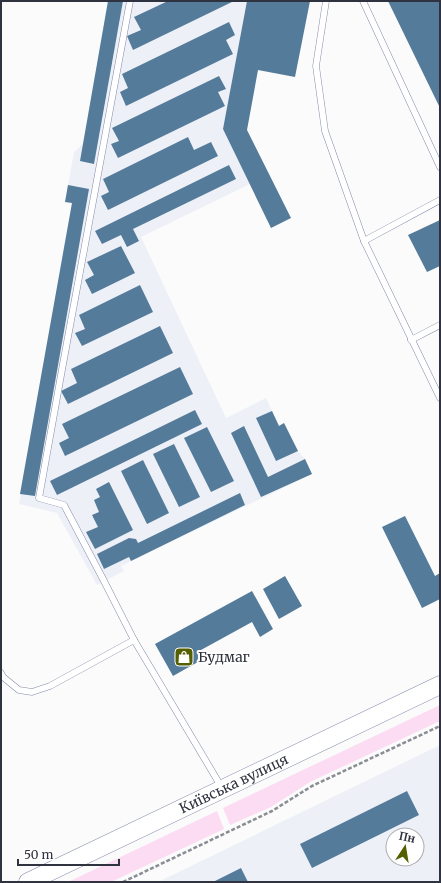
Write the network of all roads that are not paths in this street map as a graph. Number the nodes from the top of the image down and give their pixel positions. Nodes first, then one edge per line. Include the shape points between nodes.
1 (130, 1) edge
2 (326, 1) edge
3 (363, 1) edge
4 (440, 166) edge
5 (440, 200) edge
6 (364, 241) junction
7 (440, 325) edge
8 (411, 340) junction
9 (440, 398) edge
10 (134, 640) junction
11 (1, 673) edge
12 (440, 685) edge
13 (222, 789) junction
14 (42, 878) edge
15 (28, 882) edge

1 - 10 lane via 39,498 64,506
2 - 6 lane via 316,66 325,131
3 - 4 lane
5 - 6 lane
6 - 8 lane
7 - 8 lane
8 - 9 lane
10 - 11 lane via 50,686 32,692 20,690
10 - 13 lane
12 - 13 main road, Київська вулиця
13 - 14 main road, Київська вулиця
14 - 15 main road, Київська вулиця

